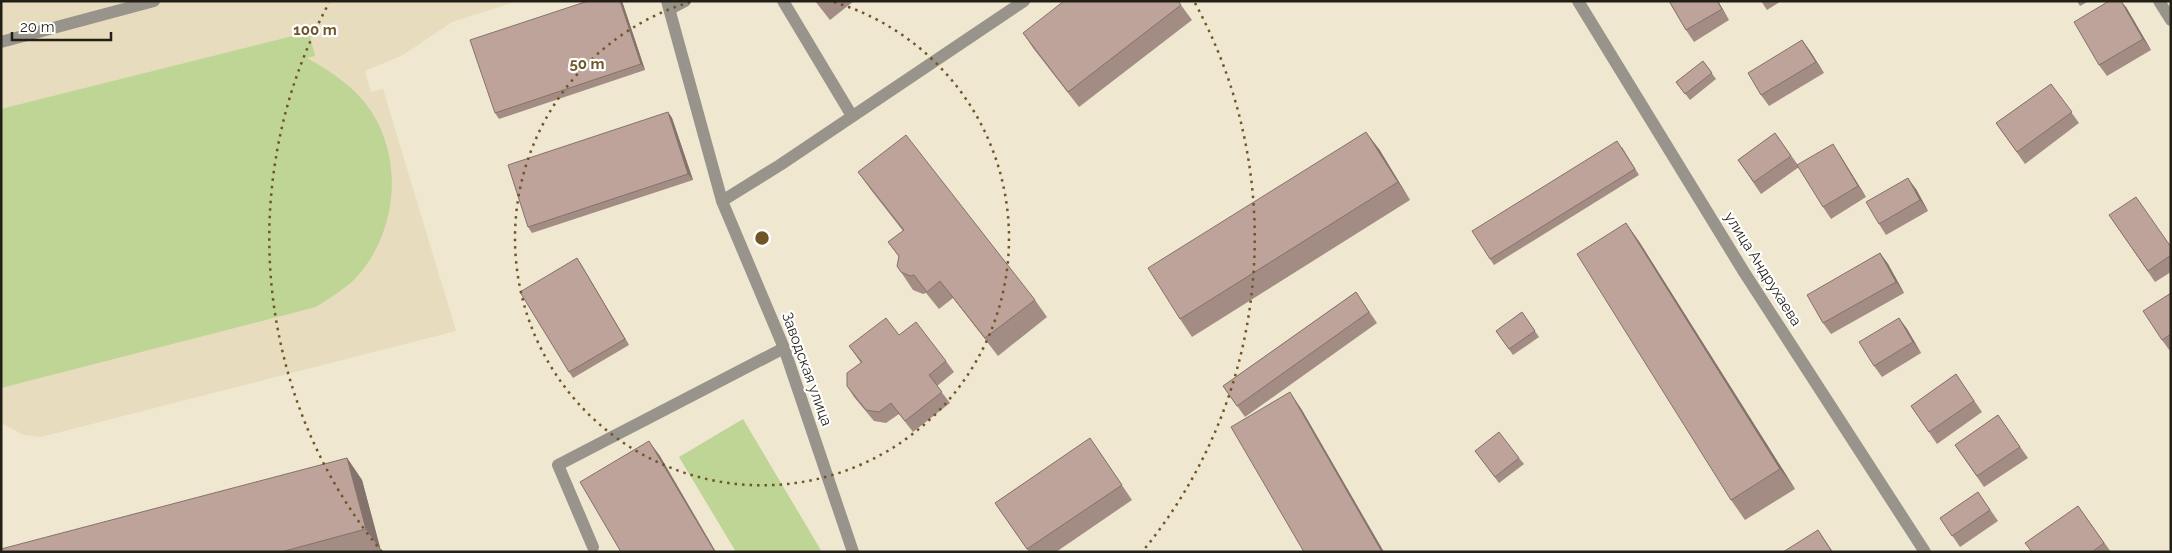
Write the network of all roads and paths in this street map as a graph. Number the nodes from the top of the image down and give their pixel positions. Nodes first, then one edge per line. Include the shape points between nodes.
1 (154, 1) edge
2 (685, 1) edge
3 (783, 1) edge
4 (1024, 1) edge
5 (1578, 1) edge
6 (2160, 1) edge
7 (669, 5) edge
8 (2171, 20) edge
9 (1, 42) edge
10 (852, 116) junction
11 (722, 201) junction
12 (784, 348) junction
13 (593, 547) dead end
14 (853, 552) edge
15 (1925, 552) edge

1 - 9 street
2 - 7 street
3 - 10 street
4 - 10 street
5 - 15 street, улица Андрухаева via 1744,272
6 - 8 street
7 - 11 street, Заводская улица
10 - 11 street
11 - 12 street, Заводская улица
12 - 13 street via 558,465
12 - 14 street, Заводская улица

